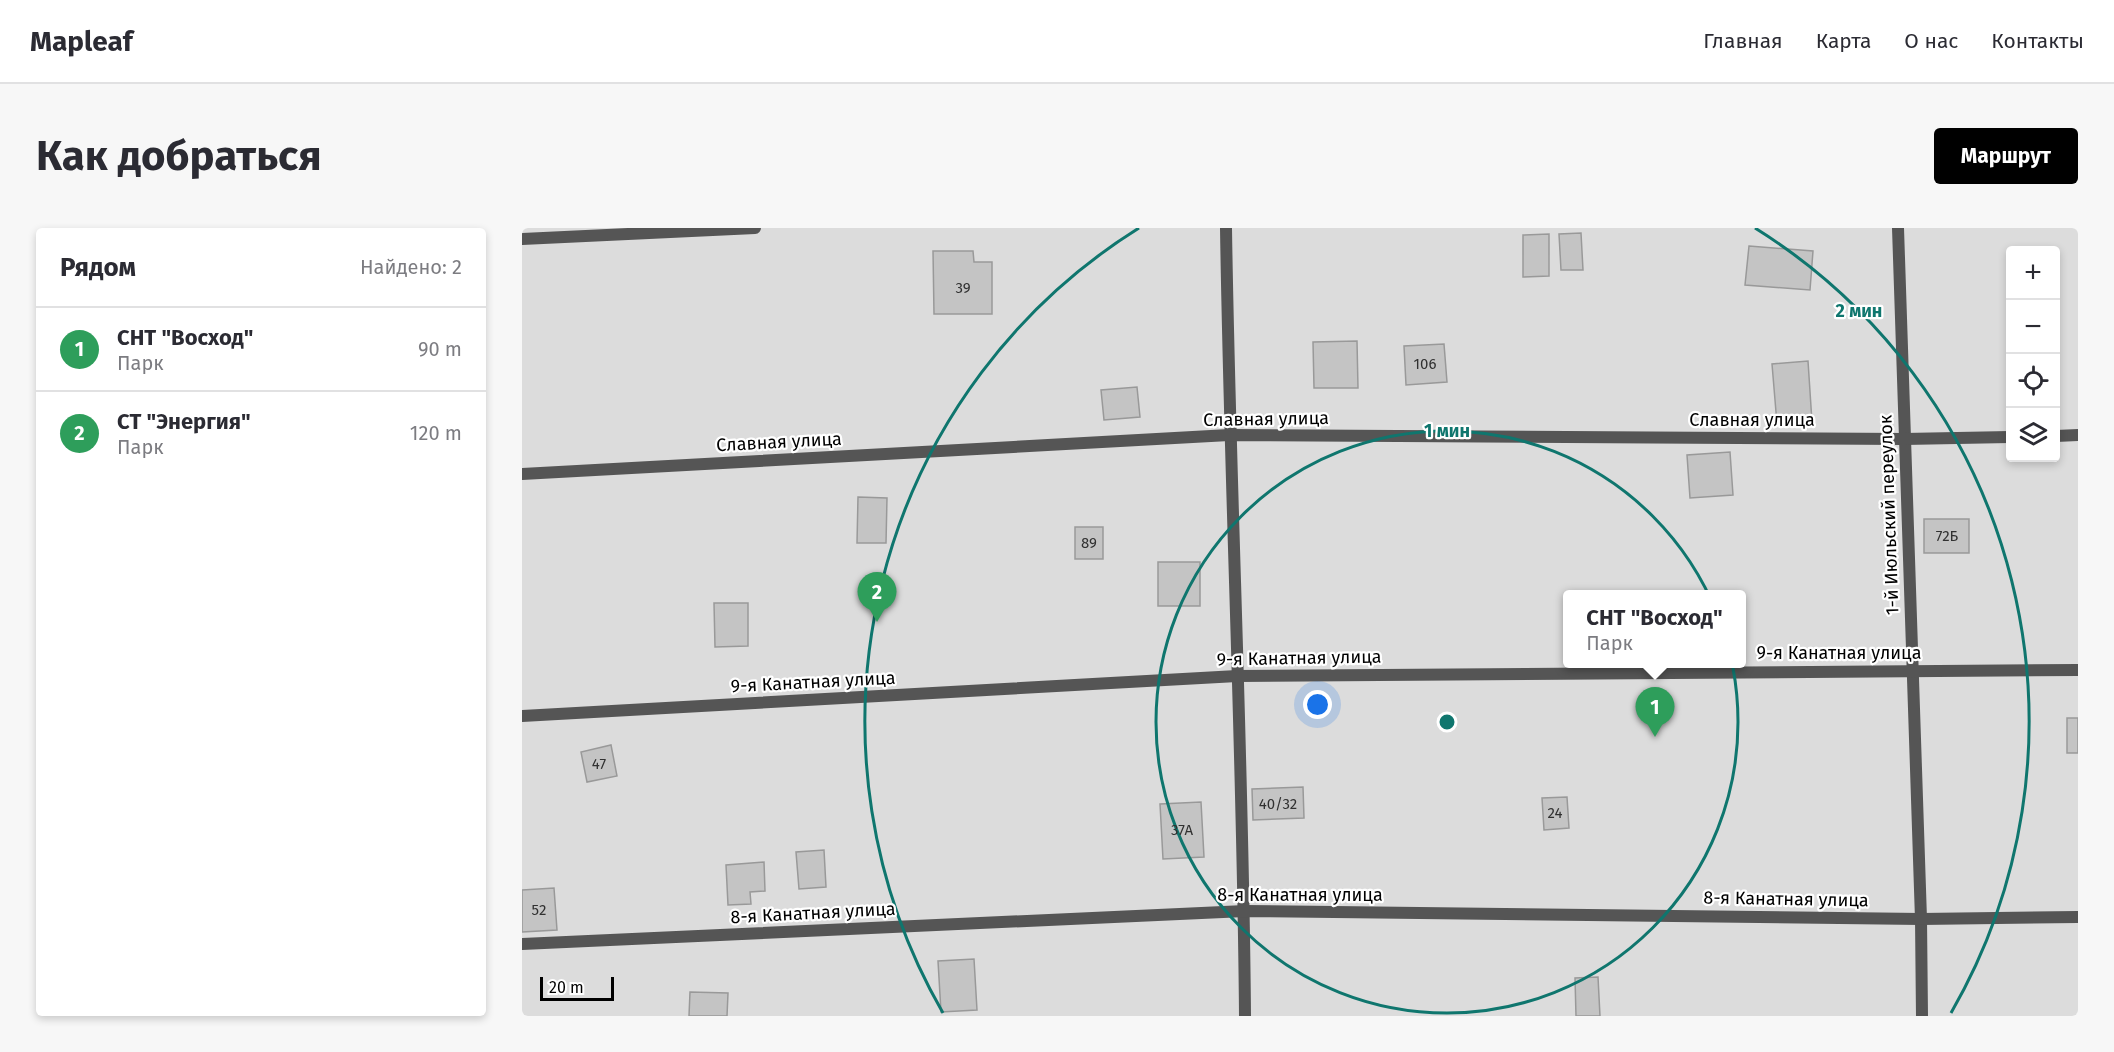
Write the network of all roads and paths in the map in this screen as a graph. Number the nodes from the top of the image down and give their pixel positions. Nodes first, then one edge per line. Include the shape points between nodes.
1 (755, 228) edge
2 (1226, 228) edge
3 (1898, 228) edge
4 (522, 239) edge
5 (1229, 435) junction
6 (2078, 435) edge
7 (2060, 436) edge
8 (2006, 437) edge
9 (1904, 439) junction
10 (522, 474) edge
11 (1912, 670) junction
12 (2078, 670) edge
13 (1237, 676) junction
14 (522, 716) edge
15 (1245, 911) junction
16 (2078, 916) edge
17 (1921, 919) junction
18 (522, 944) edge
19 (1245, 1016) edge
20 (1922, 1016) edge

1 - 4 lane
2 - 5 lane
3 - 9 lane, 1-й Июльский переулок
5 - 9 lane, Славная улица
5 - 10 lane, Славная улица
5 - 13 lane
6 - 7 lane
8 - 9 lane, Славная улица
9 - 11 lane, 1-й Июльский переулок
11 - 12 lane, 9-я Канатная улица
11 - 13 lane, 9-я Канатная улица
11 - 17 lane, 1-й Июльский переулок
13 - 14 lane, 9-я Канатная улица
13 - 15 lane
15 - 17 lane, 8-я Канатная улица
15 - 18 lane, 8-я Канатная улица
15 - 19 lane
16 - 17 lane, 8-я Канатная улица
17 - 20 lane, 1-й Июльский переулок

